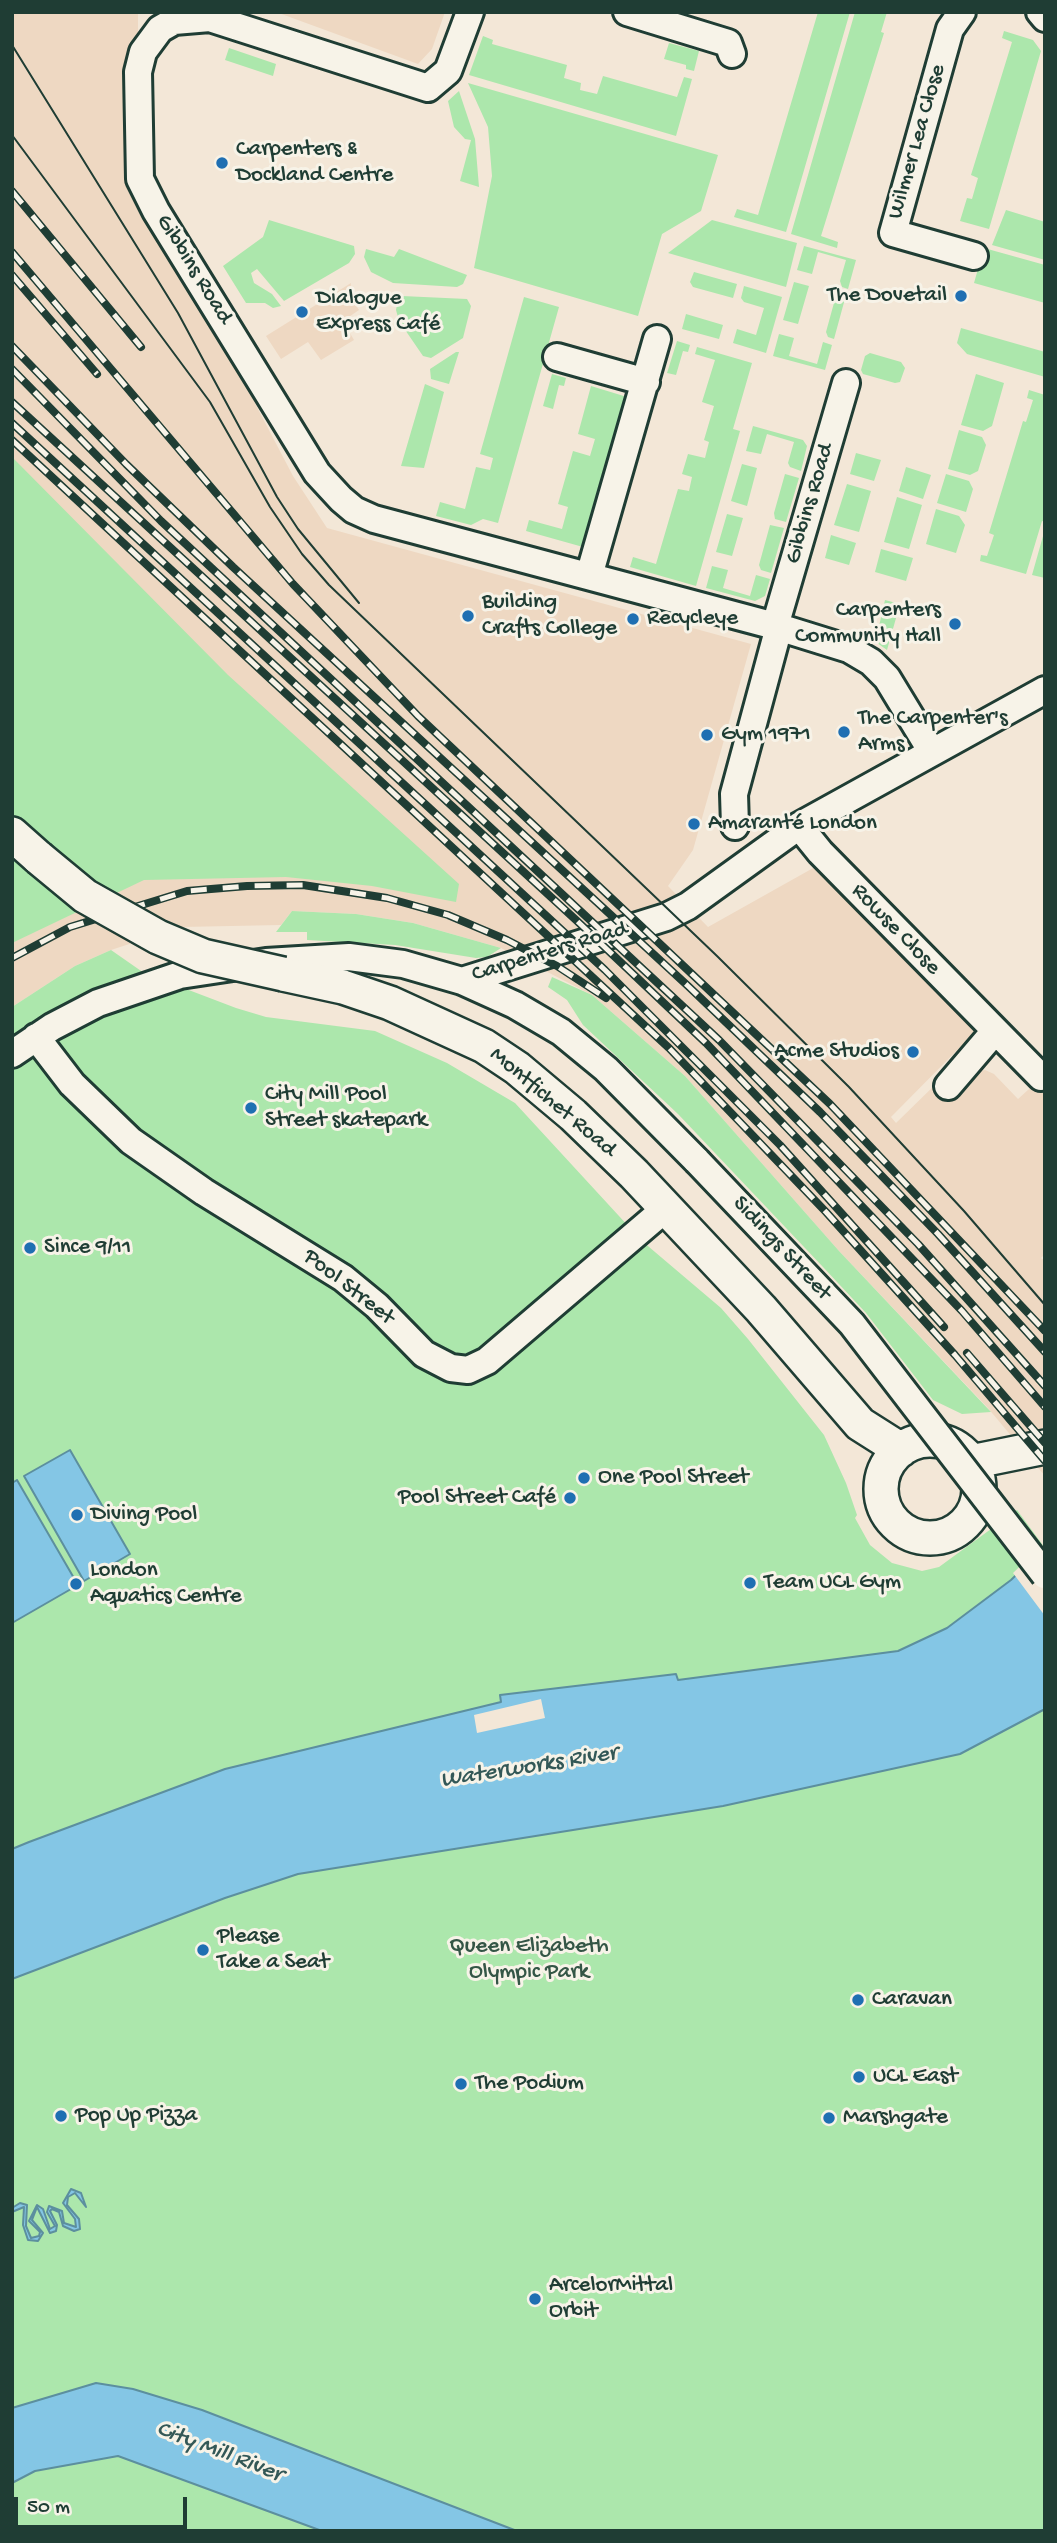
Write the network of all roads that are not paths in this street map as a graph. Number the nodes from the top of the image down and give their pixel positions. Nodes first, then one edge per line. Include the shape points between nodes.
1 (470, 12) edge
2 (628, 12) edge
3 (962, 12) edge
4 (1040, 12) edge
5 (1045, 18) edge
6 (732, 54) dead end
7 (974, 256) dead end
8 (657, 339) dead end
9 (557, 357) dead end
10 (646, 383) junction
11 (846, 383) dead end
12 (589, 576) junction
13 (777, 626) junction
14 (1045, 690) edge
15 (932, 752) junction
16 (799, 825) junction
17 (735, 826) dead end
18 (12, 834) edge
19 (462, 981) junction
20 (995, 1031) junction
21 (36, 1037) junction
22 (12, 1054) edge
23 (1041, 1077) dead end
24 (948, 1086) dead end
25 (665, 1209) junction
26 (1032, 1451) edge
27 (892, 1462) junction
28 (975, 1476) junction
29 (1045, 1575) edge

1 - 12 street, Gibbins Road via 448,71 438,83 421,88 210,18 174,21 152,37 138,72 140,179 317,473 341,499 374,519
2 - 6 street via 728,43
3 - 7 street, Wilmer Lea Close via 950,29 893,233
4 - 5 street
8 - 10 street
9 - 10 street
10 - 12 street
11 - 13 street, Gibbins Road
12 - 13 street, Gibbins Road
13 - 15 street, Gibbins Road via 849,649 871,662 887,678
13 - 17 street via 734,794
14 - 15 street, Carpenters Road
15 - 16 street, Carpenters Road
16 - 19 street, Carpenters Road via 666,917
16 - 20 street, Rowse Close
18 - 25 street, Montfichet Road, bridge via 85,896 158,937 203,956 343,987 484,1046 517,1068 614,1153
19 - 21 street, Carpenters Road via 403,964 349,957 266,962 180,975 136,988
19 - 29 street, Sidings Street, bridge via 523,1009 578,1045 636,1097 852,1324
20 - 23 street, Rowse Close
20 - 24 street
21 - 22 street, Carpenters Road
21 - 25 street, Pool Street via 76,1088 131,1141 343,1278 424,1354 451,1368 468,1370 487,1361
25 - 27 street, Montfichet Road via 761,1309
26 - 28 street
27 - 28 street via 919,1442 938,1441 957,1448
27 - 28 street via 881,1493 886,1511 895,1524 918,1537 946,1536 959,1529 973,1512

